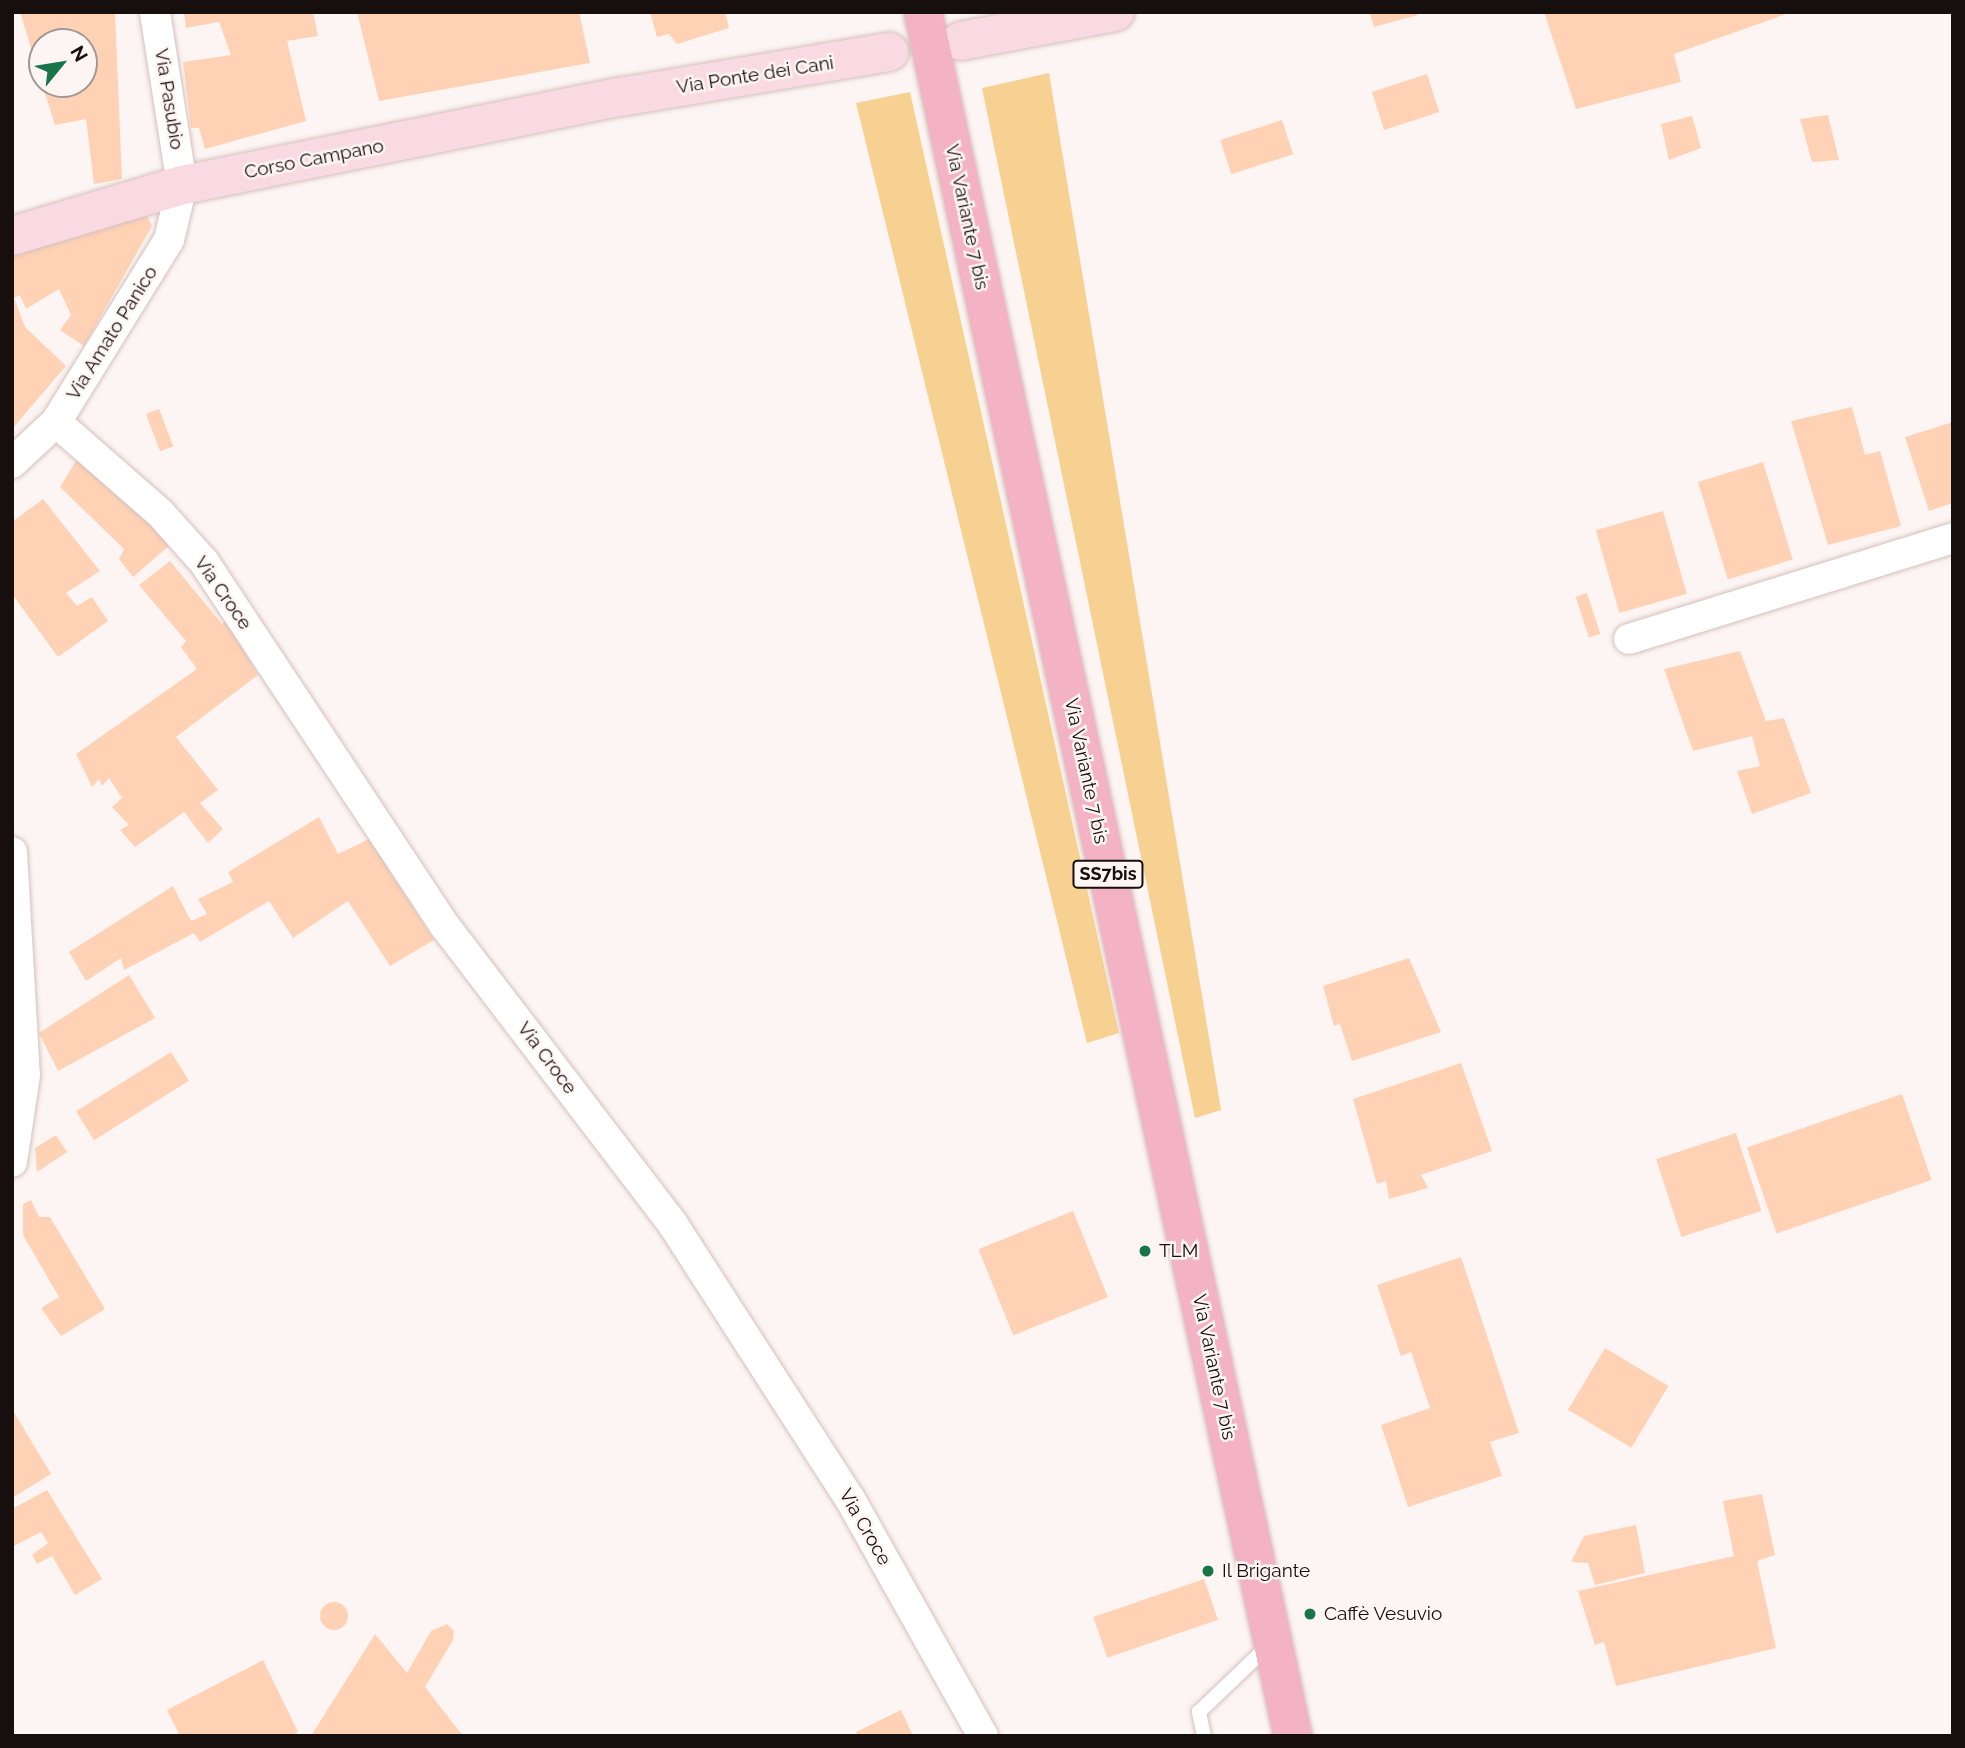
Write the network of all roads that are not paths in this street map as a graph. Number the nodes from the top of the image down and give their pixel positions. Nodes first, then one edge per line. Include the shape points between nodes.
1 (155, 12) edge
2 (923, 12) edge
3 (1115, 12) edge
4 (961, 41) dead end
5 (890, 52) dead end
6 (620, 97) joint
7 (182, 185) junction
8 (12, 236) edge
9 (56, 422) junction
10 (12, 463) edge
11 (1953, 538) edge
12 (1629, 639) dead end
13 (12, 852) edge
14 (12, 1163) edge
15 (1273, 1642) junction
16 (983, 1736) edge
17 (1204, 1736) edge
18 (1293, 1736) edge

1 - 7 street, Via Pasubio
2 - 15 main road, Via Variante 7 bis / SS7bis
3 - 4 street
5 - 6 street, Via Ponte dei Cani
6 - 7 street, Corso Campano
7 - 8 street, Corso Campano
7 - 9 street, Via Amato Panico via 169,240
9 - 10 street, Via Amato Panico
9 - 16 street, Via Croce via 159,513 204,562 446,926 672,1223 850,1499
11 - 12 street
13 - 14 street via 25,1075
15 - 17 lane via 1199,1712
15 - 18 main road, Via Variante 7 bis / SS7bis

